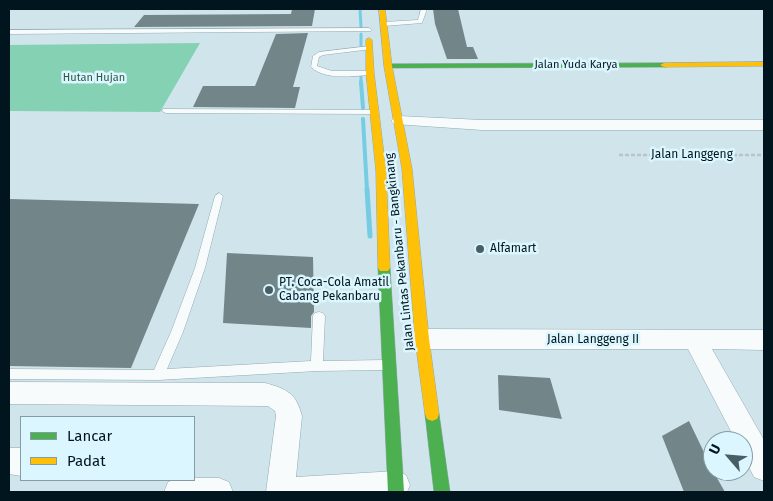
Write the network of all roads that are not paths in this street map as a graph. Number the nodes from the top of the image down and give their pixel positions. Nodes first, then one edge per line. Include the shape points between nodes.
1 (382, 9) edge
2 (424, 9) edge
3 (384, 24) junction
4 (369, 25) joint
5 (9, 32) edge
6 (370, 48) junction
7 (764, 64) edge
8 (388, 66) junction
9 (370, 73) junction
10 (166, 112) dead end
11 (376, 112) junction
12 (399, 121) junction
13 (764, 125) edge
14 (394, 170) junction
15 (219, 196) dead end
16 (319, 316) dead end
17 (422, 339) junction
18 (695, 340) junction
19 (764, 340) edge
20 (317, 366) junction
21 (389, 366) junction
22 (9, 374) edge
23 (158, 375) junction
24 (9, 392) edge
25 (764, 467) edge
26 (171, 481) edge
27 (396, 489) edge
28 (178, 492) edge
29 (219, 492) edge
30 (280, 492) edge
31 (285, 492) edge
32 (442, 492) edge

1 - 3 main road, Jalan Lintas Pekanbaru - Bangkinang
2 - 3 lane via 420,22
3 - 8 main road, Jalan Lintas Pekanbaru - Bangkinang
4 - 5 lane via 290,32
4 - 6 main road, Jalan Lintas Pekanbaru - Bangkinang
6 - 9 main road, Jalan Lintas Pekanbaru - Bangkinang
6 - 9 lane via 321,53 316,56 314,67 327,73
7 - 8 main road, Jalan Yuda Karya
8 - 12 main road, Jalan Lintas Pekanbaru - Bangkinang
9 - 11 main road, Jalan Lintas Pekanbaru - Bangkinang
10 - 11 lane
11 - 14 main road, Jalan Lintas Pekanbaru - Bangkinang
12 - 13 street via 501,125
12 - 14 main road, Jalan Lintas Pekanbaru - Bangkinang
14 - 17 main road, Jalan Lintas Pekanbaru - Bangkinang
14 - 21 main road, Jalan Lintas Pekanbaru - Bangkinang
15 - 23 lane via 200,268
16 - 20 lane
17 - 18 street, Jalan Langgeng II
17 - 32 main road, Jalan Lintas Pekanbaru - Bangkinang
18 - 19 street, Jalan Langgeng II
18 - 25 street
20 - 21 lane
20 - 23 lane
21 - 27 main road, Jalan Lintas Pekanbaru - Bangkinang
22 - 23 lane
24 - 30 street via 265,394 278,398 287,404 289,416
26 - 28 street via 171,489
27 - 31 street
28 - 29 street

